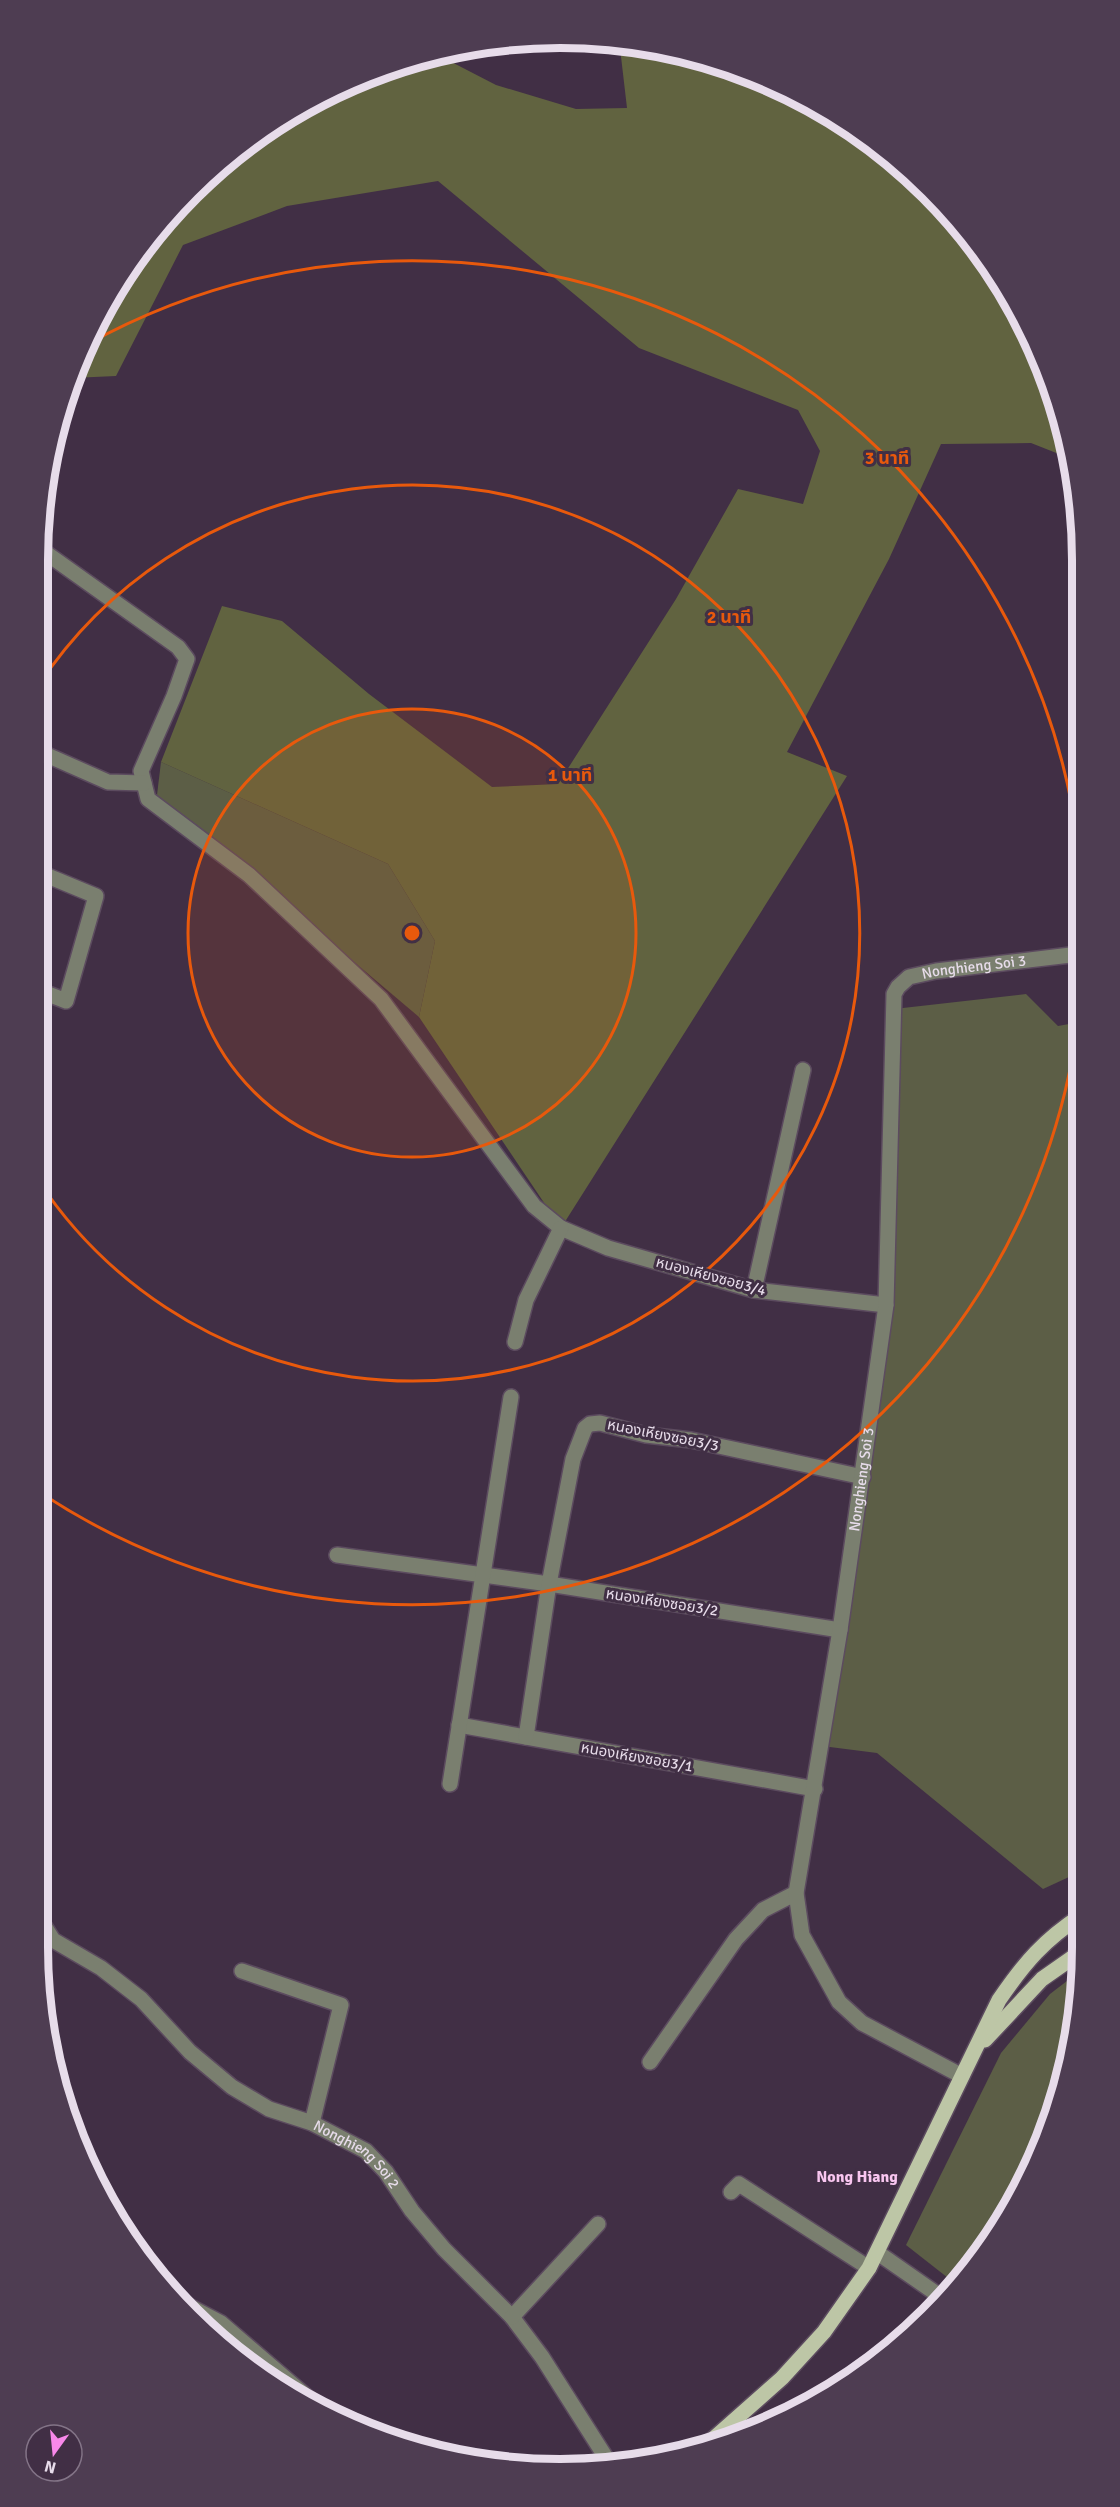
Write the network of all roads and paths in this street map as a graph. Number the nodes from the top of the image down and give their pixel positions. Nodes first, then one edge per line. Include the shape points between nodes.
1 (48, 555) edge
2 (48, 756) edge
3 (144, 783) junction
4 (48, 876) edge
5 (1072, 955) edge
6 (48, 994) edge
7 (803, 1070) dead end
8 (561, 1228) junction
9 (754, 1290) junction
10 (886, 1305) junction
11 (515, 1342) dead end
12 (511, 1397) dead end
13 (863, 1477) junction
14 (337, 1555) dead end
15 (483, 1576) junction
16 (549, 1584) junction
17 (840, 1630) junction
18 (459, 1725) junction
19 (526, 1737) junction
20 (450, 1784) dead end
21 (815, 1789) junction
22 (796, 1893) junction
23 (1072, 1921) edge
24 (48, 1932) edge
25 (1072, 1958) edge
26 (242, 1971) dead end
27 (977, 2049) junction
28 (650, 2062) dead end
29 (962, 2076) junction
30 (312, 2123) junction
31 (731, 2192) dead end
32 (598, 2224) dead end
33 (878, 2253) junction
34 (868, 2268) junction
35 (937, 2294) edge
36 (512, 2318) junction
37 (218, 2327) edge
38 (275, 2372) edge
39 (718, 2434) edge
40 (605, 2457) edge

1 - 3 street via 178,647 188,659 141,771
2 - 3 street via 108,783
3 - 8 street, หนองเหียงซอย3/4 via 148,799 249,875 381,999 534,1206
4 - 6 street via 96,896 66,1001
5 - 10 street, Nonghieng Soi 3 via 936,971 909,977 894,994
7 - 9 street
8 - 9 street, หนองเหียงซอย3/4 via 608,1248
8 - 11 street via 526,1300
9 - 10 street, หนองเหียงซอย3/4
10 - 13 street, Nonghieng Soi 3
12 - 15 street
13 - 16 street, หนองเหียงซอย3/3 via 691,1440 590,1424 573,1459
13 - 17 street, Nonghieng Soi 3
14 - 15 street, หนองเหียงซอย3/2
15 - 16 street, หนองเหียงซอย3/2
15 - 18 street
16 - 17 street, หนองเหียงซอย3/2
16 - 19 street
17 - 21 street, Nonghieng Soi 3
18 - 19 street, หนองเหียงซอย3/1
18 - 20 street
19 - 21 street, หนองเหียงซอย3/1
21 - 22 street, Nonghieng Soi 3
22 - 28 street via 763,1910 736,1939
22 - 29 street, Nonghieng Soi 3 via 802,1935 839,2002 862,2023
23 - 27 main road via 1054,1933 1024,1963 999,2000
24 - 30 street, Nonghieng Soi 2 via 53,1940 101,1968 141,1999 190,2052 232,2087 269,2109
25 - 27 main road via 1042,1979
26 - 30 street via 341,2005
27 - 29 main road
29 - 33 main road
30 - 36 street, Nonghieng Soi 2 via 366,2151 444,2249
31 - 34 street via 739,2184
32 - 36 street
33 - 34 main road
33 - 35 street
34 - 39 main road via 824,2332
36 - 40 street, Nonghieng Soi 2 via 542,2357
37 - 38 street

